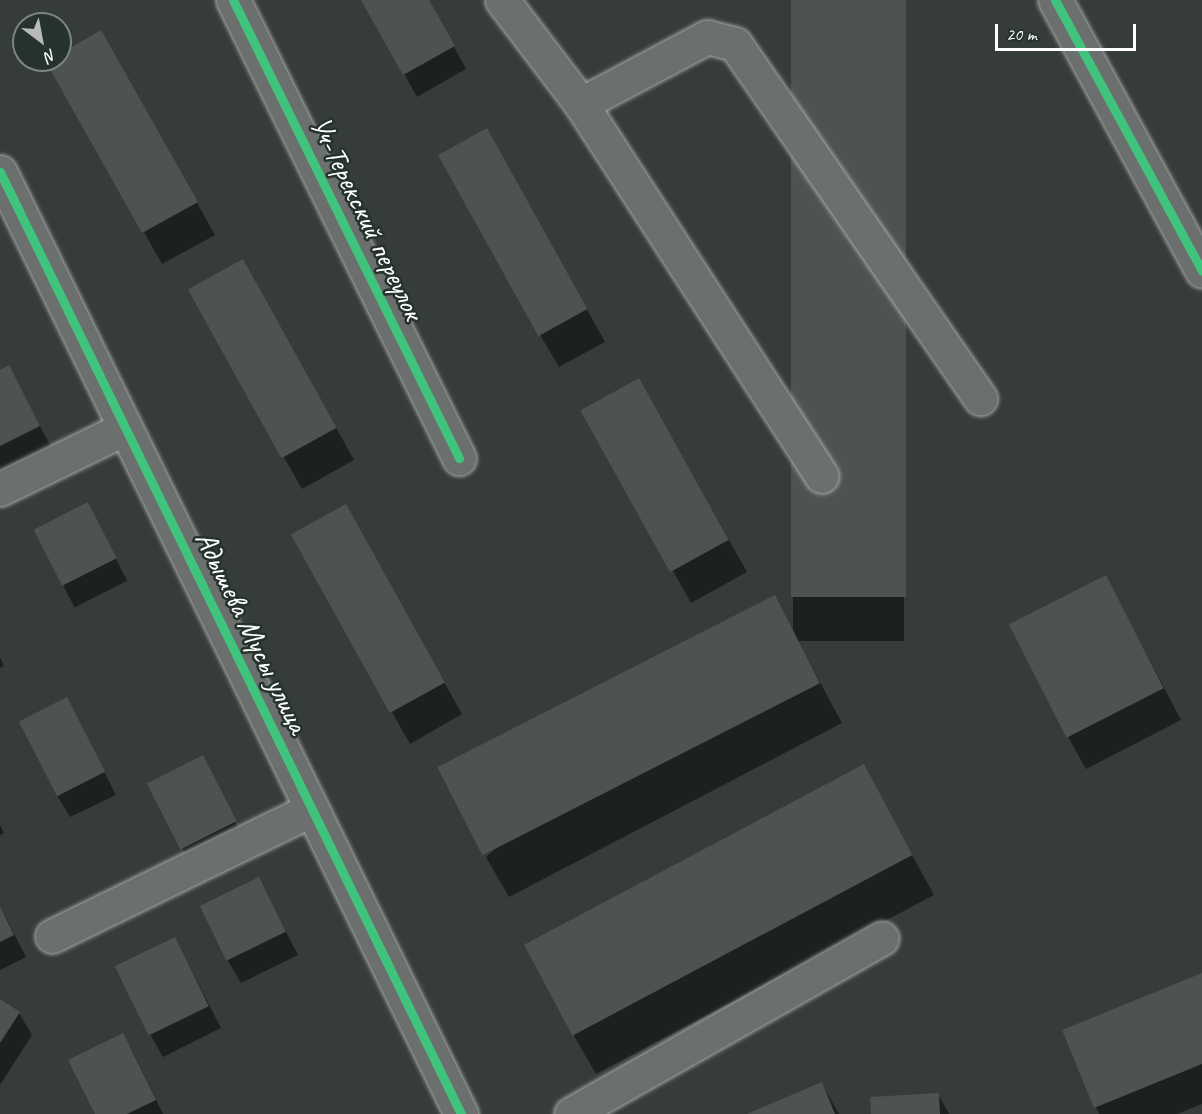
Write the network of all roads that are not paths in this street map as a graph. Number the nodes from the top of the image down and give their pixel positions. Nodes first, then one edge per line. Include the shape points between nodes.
1 (232, 0) edge
2 (502, 0) edge
3 (1055, 0) edge
4 (581, 104) junction
5 (0, 172) edge
6 (1202, 271) edge
7 (980, 398) dead end
8 (125, 428) junction
9 (459, 458) dead end
10 (822, 476) dead end
11 (0, 489) edge
12 (312, 808) junction
13 (52, 936) dead end
14 (882, 938) dead end
15 (461, 1114) edge
16 (571, 1114) edge

1 - 9 street, Уч-Терекский переулок
2 - 4 street
3 - 6 street
4 - 7 street via 707,37 735,44
4 - 10 street
5 - 8 street, Адышева Мусы улица
8 - 11 street
8 - 12 street, Адышева Мусы улица
12 - 13 street
12 - 15 street, Адышева Мусы улица
14 - 16 street

